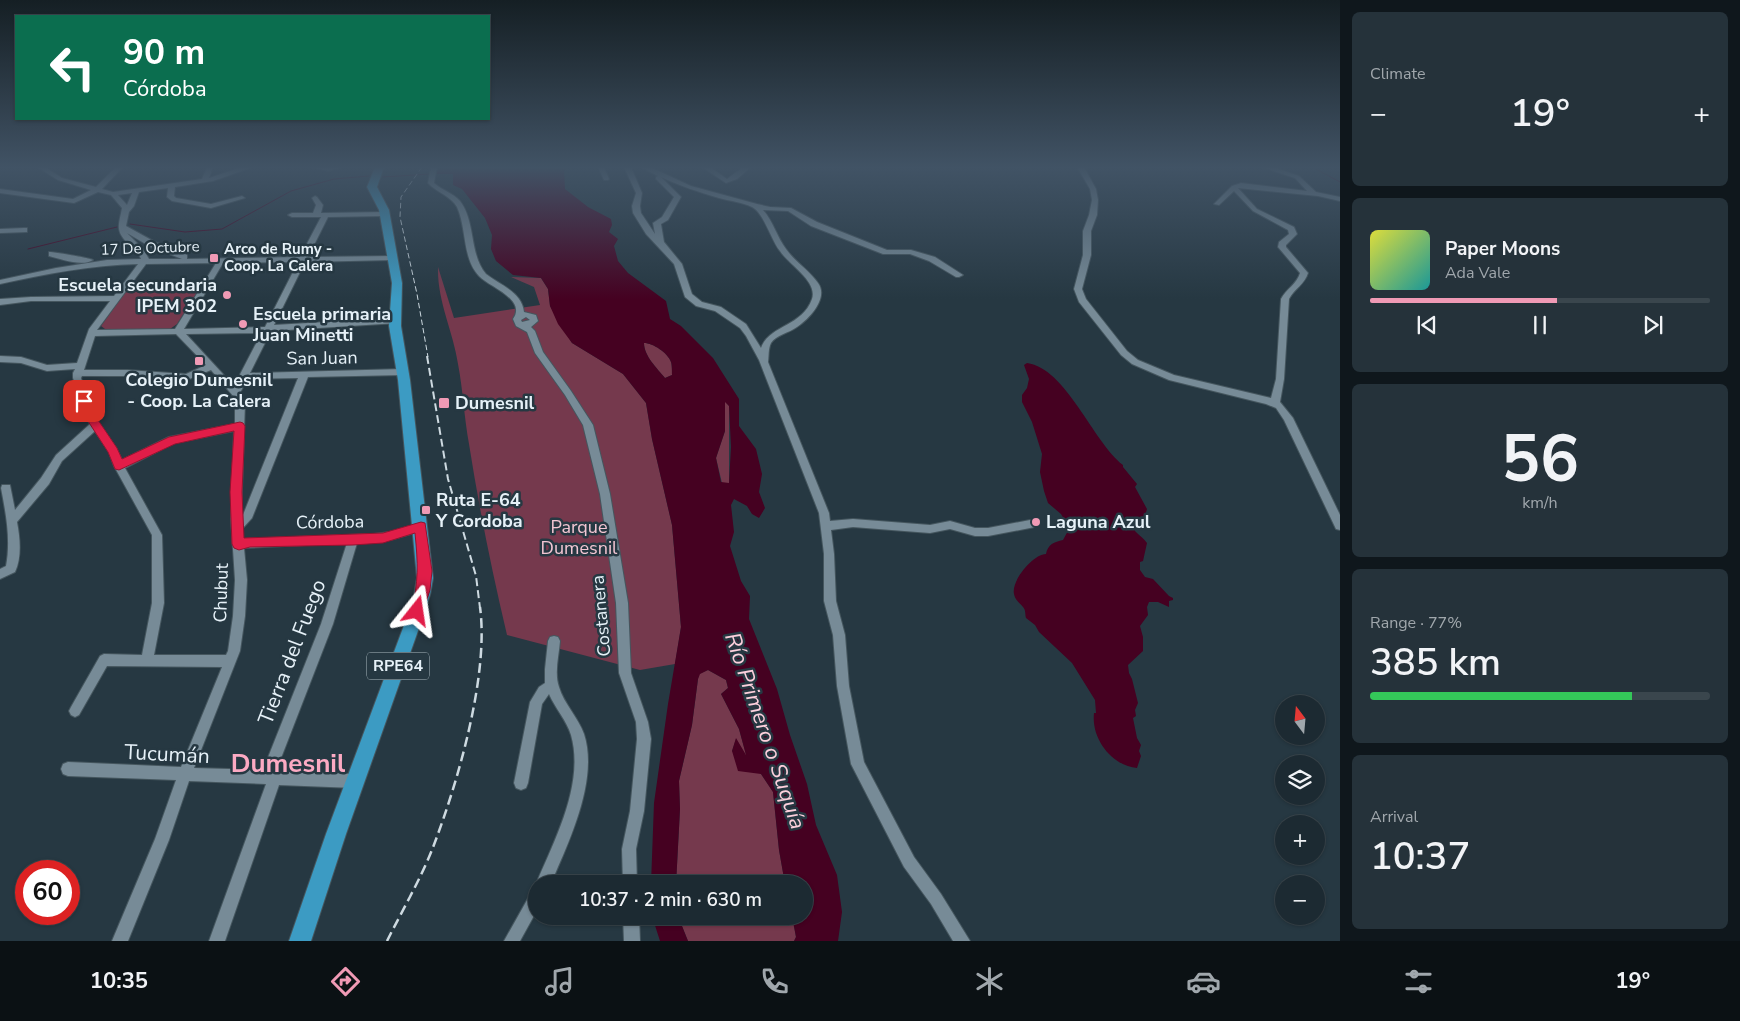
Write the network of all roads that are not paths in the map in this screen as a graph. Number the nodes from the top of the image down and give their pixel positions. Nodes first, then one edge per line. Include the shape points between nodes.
1 (126, 211) edge
2 (321, 211) edge
3 (384, 211) edge
4 (461, 211) edge
5 (637, 211) edge
6 (669, 211) edge
7 (760, 211) edge
8 (792, 211) edge
9 (1093, 211) edge
10 (1257, 211) edge
11 (385, 214) junction
12 (292, 215) dead end
13 (321, 215) junction
14 (122, 227) junction
15 (24, 230) dead end
16 (0, 231) edge
17 (660, 243) junction
18 (52, 254) dead end
19 (393, 258) junction
20 (145, 260) junction
21 (192, 260) junction
22 (221, 260) junction
23 (303, 260) junction
24 (108, 262) junction
25 (959, 275) dead end
26 (0, 282) edge
27 (116, 298) junction
28 (0, 302) edge
29 (395, 321) junction
30 (267, 329) junction
31 (178, 331) junction
32 (92, 333) junction
33 (0, 359) edge
34 (764, 364) junction
35 (212, 366) junction
36 (79, 369) junction
37 (403, 372) junction
38 (304, 375) junction
39 (243, 376) junction
40 (235, 394) junction
41 (1275, 403) junction
42 (95, 424) junction
43 (240, 426) junction
44 (119, 466) junction
45 (6, 488) dead end
46 (12, 521) junction
47 (1030, 524) dead end
48 (826, 526) junction
49 (1340, 526) edge
50 (237, 527) junction
51 (421, 527) junction
52 (353, 540) junction
53 (239, 544) junction
54 (0, 574) edge
55 (554, 641) dead end
56 (147, 661) junction
57 (231, 661) junction
58 (552, 686) junction
59 (75, 711) dead end
60 (68, 769) dead end
61 (185, 775) junction
62 (271, 778) junction
63 (355, 781) junction
64 (521, 783) dead end
65 (547, 875) edge
66 (630, 875) edge
67 (528, 913) edge
68 (631, 925) edge
69 (515, 938) edge
70 (120, 941) edge
71 (218, 941) edge
72 (300, 941) edge
73 (632, 941) edge
74 (962, 941) edge

1 - 14 street
2 - 13 street
3 - 11 main road, RPE64
4 - 66 street, Costanera via 474,262 480,272 515,300 540,353 588,425 605,494 622,603 625,673 642,722 644,740 637,811 629,850
5 - 17 street
6 - 17 street via 657,223
7 - 34 street via 783,251 816,284 818,291 815,303 802,318 769,339
8 - 25 street via 814,224 886,252 911,252 932,259
9 - 41 street via 1087,231 1087,255 1079,284 1080,295 1124,353 1135,362 1172,378
10 - 41 street via 1291,229 1293,234 1282,247 1304,273 1286,299
11 - 13 street
11 - 19 main road, RPE64
12 - 13 street
13 - 23 street
14 - 20 street
14 - 21 street via 158,247
15 - 16 street
17 - 34 street via 678,264 688,295 695,302 718,309 748,330
18 - 24 street
19 - 23 street, 17 De Octubre
19 - 29 main road, RPE64 via 397,287
20 - 21 street, 17 De Octubre
20 - 24 street, 17 De Octubre
20 - 27 street
21 - 22 street, 17 De Octubre
22 - 23 street, 17 De Octubre
22 - 31 street
23 - 30 street
24 - 26 street, 17 De Octubre
27 - 28 street
27 - 32 street
29 - 30 street
29 - 37 main road, RPE64
30 - 31 street
30 - 39 street
31 - 32 street
31 - 35 street, Chubut
32 - 36 street
33 - 36 street via 20,360 47,368
34 - 48 street via 822,505
35 - 36 street via 187,377
35 - 40 street, Chubut
36 - 42 street via 77,384
37 - 38 street, San Juan
37 - 51 main road, RPE64
38 - 39 street, San Juan
38 - 50 street via 247,518
39 - 40 street
40 - 43 street, Chubut via 240,403
41 - 49 street via 1288,418
42 - 44 street
42 - 46 street via 60,458
43 - 44 street via 172,440
43 - 50 street, Chubut
44 - 56 street via 158,539 158,603
45 - 46 street
46 - 54 street via 14,559 11,569
47 - 48 street via 981,532 950,525 930,529 853,523
48 - 74 street via 830,601 839,635 843,686 858,764 909,862
50 - 53 street, Chubut
51 - 52 street, Córdoba via 383,538
51 - 63 main road, RPE64 via 425,571 422,596
52 - 53 street, Córdoba
52 - 62 street, Tierra del Fuego via 327,624
53 - 57 street, Chubut via 240,605
55 - 58 street
56 - 57 street
56 - 59 street via 104,660
57 - 61 street, Chubut
58 - 64 street via 543,691 536,702
58 - 65 street via 576,729 581,754 578,786 564,836
60 - 61 street, Tucumán
61 - 62 street, Tucumán
61 - 70 street, Chubut
62 - 63 street, Tucumán
62 - 71 street, Tierra del Fuego
63 - 72 main road, RPE64
67 - 69 street
68 - 73 street

